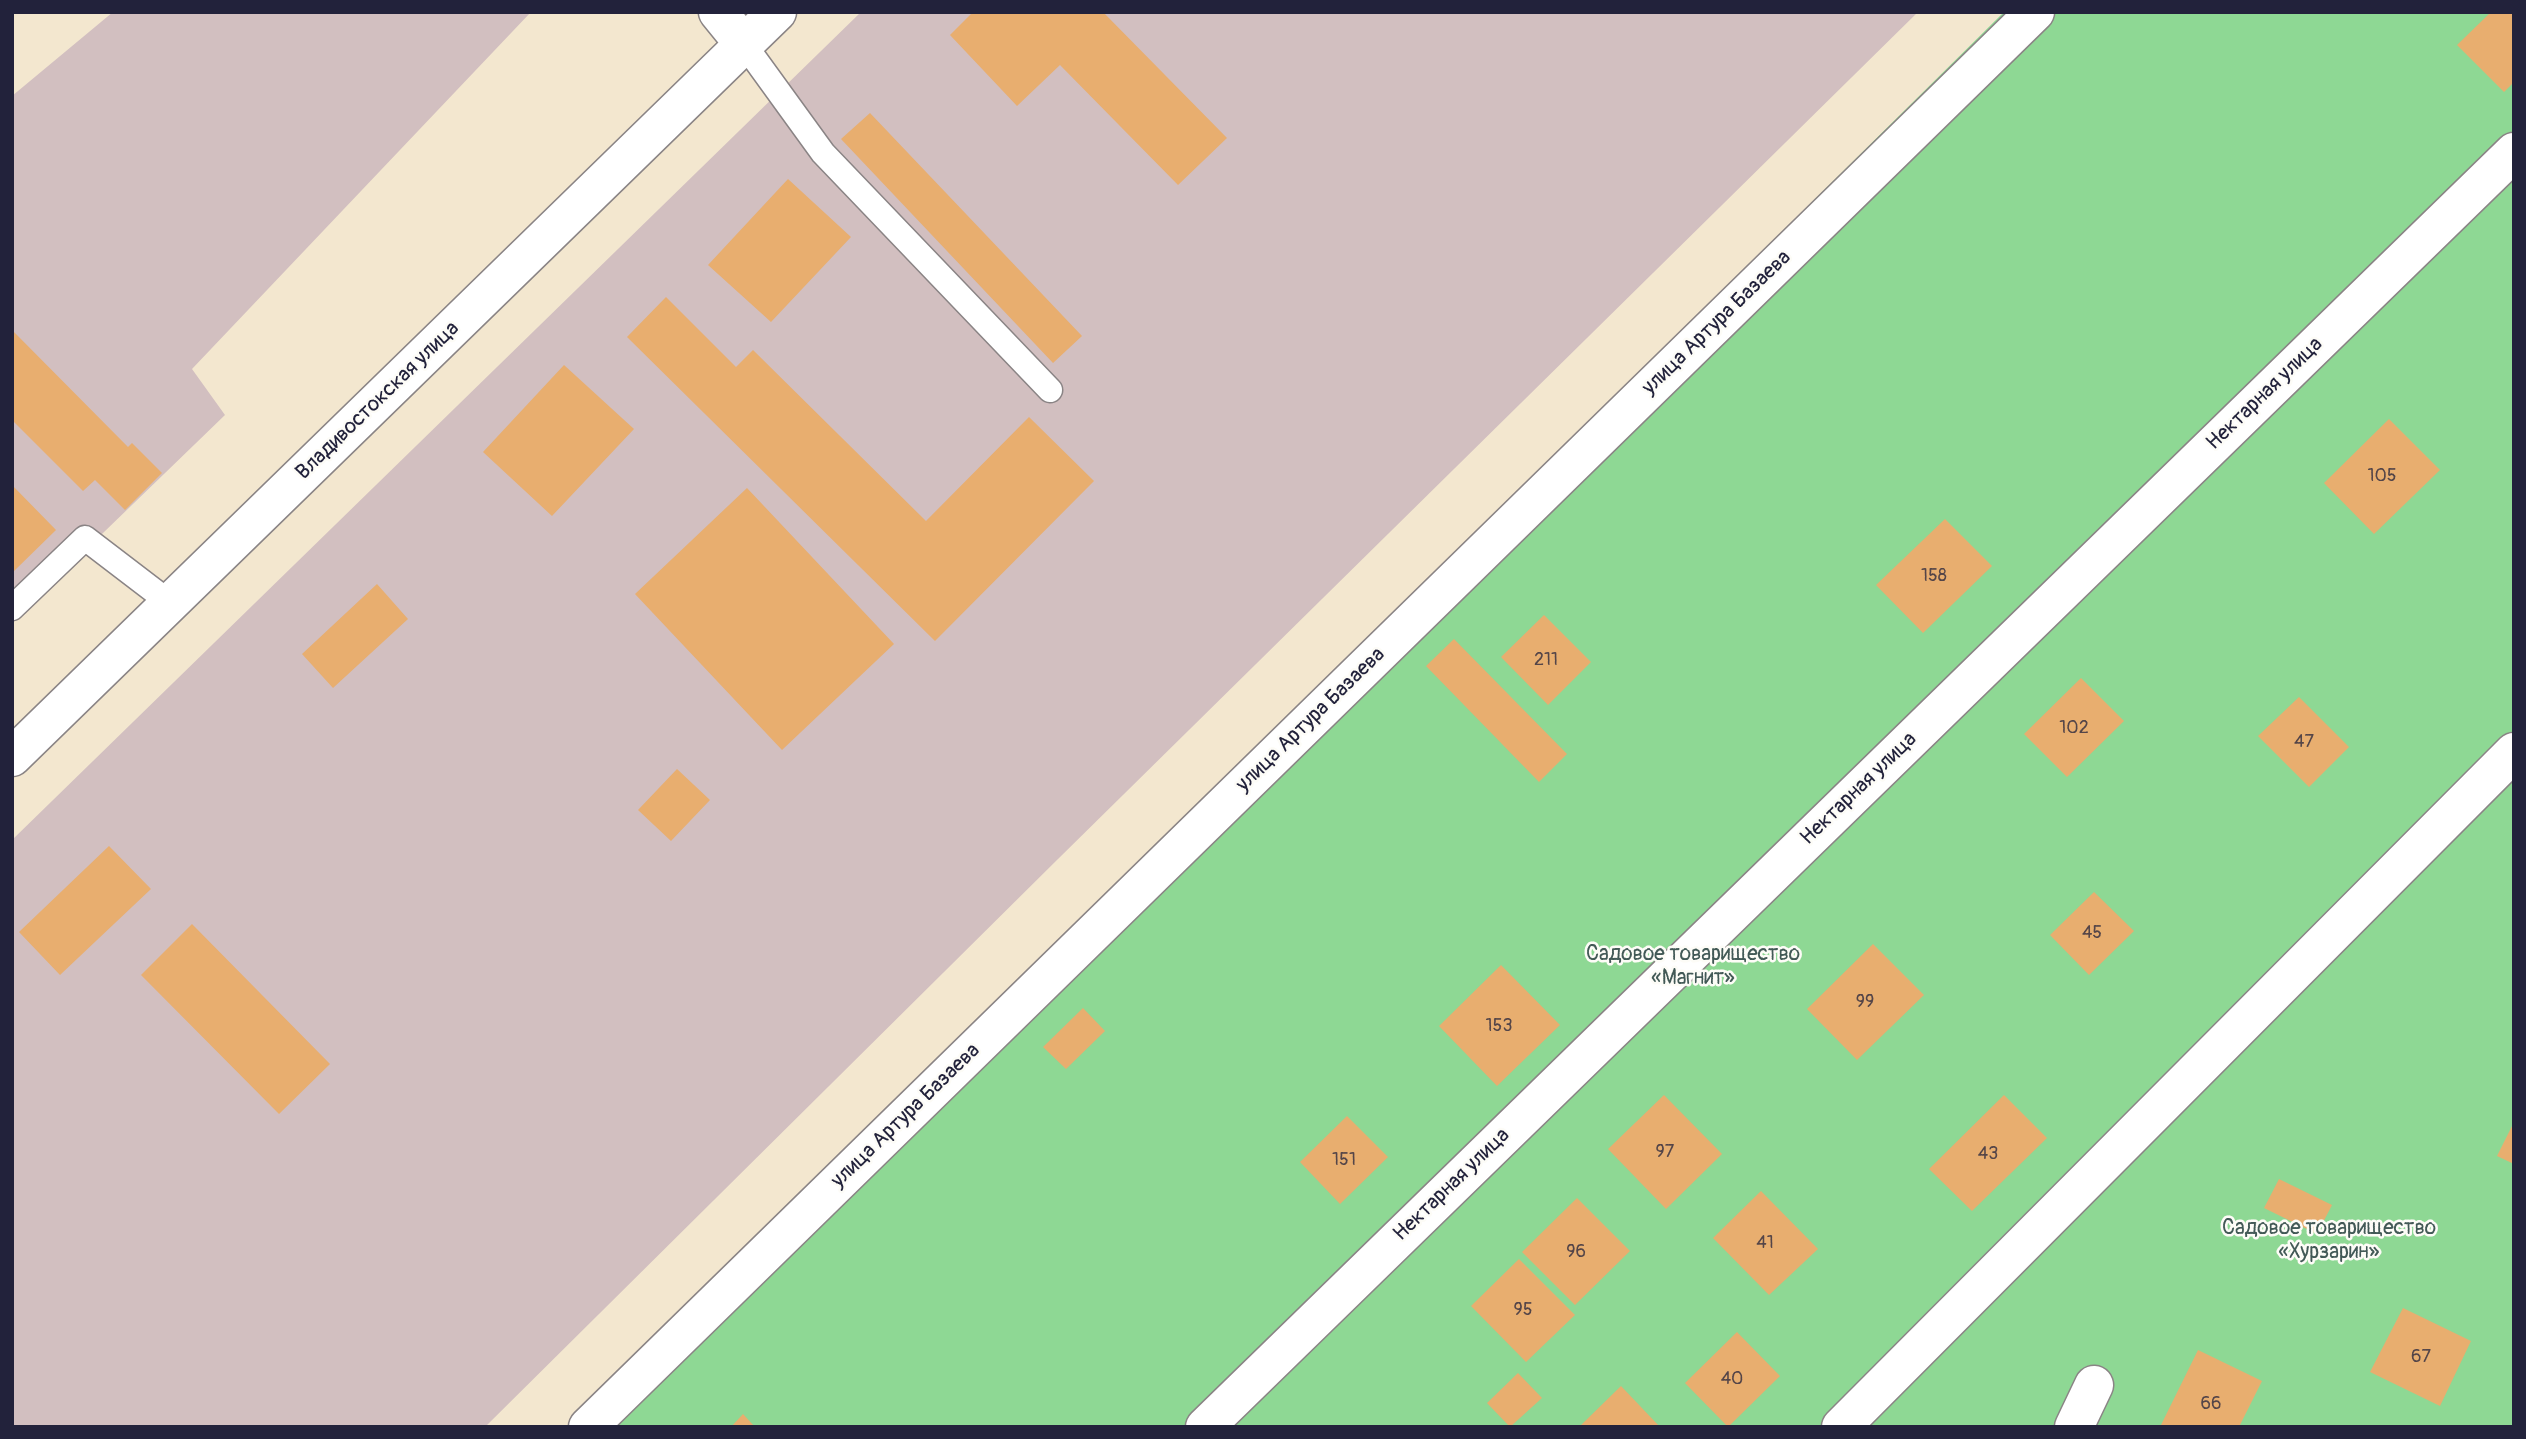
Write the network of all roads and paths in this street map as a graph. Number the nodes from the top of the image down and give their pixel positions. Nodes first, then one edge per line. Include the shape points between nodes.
1 (718, 12) edge
2 (777, 12) edge
3 (2035, 12) edge
4 (744, 44) junction
5 (2514, 152) edge
6 (1050, 390) dead end
7 (170, 603) junction
8 (12, 608) edge
9 (2514, 752) edge
10 (12, 757) edge
11 (2094, 1385) dead end
12 (588, 1427) edge
13 (1205, 1427) edge
14 (1841, 1427) edge
15 (2074, 1427) edge

1 - 4 street
2 - 4 street, Владивостокская улица
3 - 12 street, улица Артура Базаева
4 - 6 lane via 822,153
4 - 7 street, Владивостокская улица
5 - 13 street, Нектарная улица
7 - 8 lane via 85,538
7 - 10 street, Владивостокская улица
9 - 14 street
11 - 15 street

